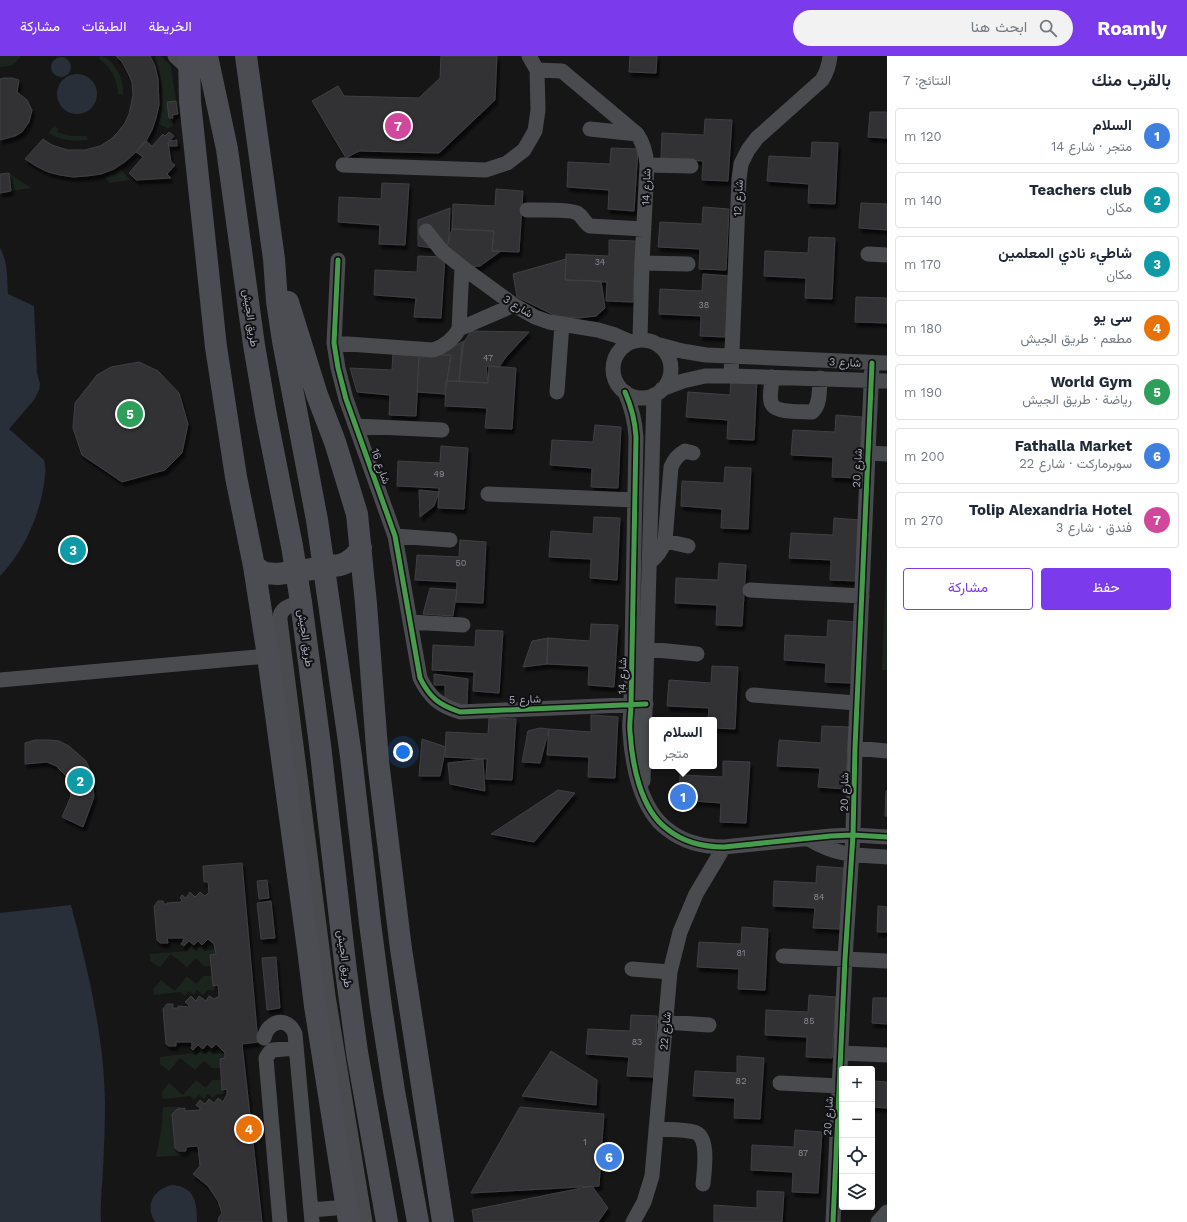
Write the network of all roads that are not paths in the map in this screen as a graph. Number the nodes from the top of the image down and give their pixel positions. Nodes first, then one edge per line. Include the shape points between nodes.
1 (207, 56) edge
2 (246, 56) edge
3 (530, 56) edge
4 (830, 56) edge
5 (184, 60) edge
6 (537, 70) junction
7 (590, 129) dead end
8 (637, 134) junction
9 (343, 165) dead end
10 (647, 165) junction
11 (691, 166) dead end
12 (527, 210) dead end
13 (644, 229) junction
14 (426, 231) dead end
15 (868, 254) dead end
16 (887, 255) edge
17 (274, 259) junction
18 (338, 260) dead end
19 (642, 263) junction
20 (688, 264) dead end
21 (462, 267) junction
22 (514, 305) junction
23 (562, 324) junction
24 (459, 329) junction
25 (636, 341) junction
26 (334, 343) junction
27 (660, 345) junction
28 (732, 356) junction
29 (880, 363) edge
30 (732, 376) junction
31 (772, 377) junction
32 (820, 378) junction
33 (872, 380) junction
34 (887, 381) edge
35 (557, 392) dead end
36 (625, 392) junction
37 (658, 392) junction
38 (356, 426) junction
39 (442, 430) dead end
40 (694, 453) dead end
41 (868, 453) junction
42 (887, 454) edge
43 (488, 494) dead end
44 (635, 500) junction
45 (395, 536) junction
46 (450, 540) dead end
47 (665, 540) junction
48 (688, 546) dead end
49 (361, 548) junction
50 (650, 562) junction
51 (254, 566) junction
52 (750, 590) dead end
53 (862, 596) junction
54 (301, 602) junction
55 (410, 622) junction
56 (462, 625) dead end
57 (647, 649) junction
58 (276, 652) junction
59 (697, 654) dead end
60 (420, 678) joint
61 (0, 680) edge
62 (753, 695) dead end
63 (857, 703) junction
64 (638, 704) junction
65 (648, 727) edge
66 (294, 734) junction
67 (855, 748) junction
68 (887, 750) edge
69 (297, 754) junction
70 (643, 796) junction
71 (306, 826) junction
72 (853, 835) junction
73 (887, 837) edge
74 (809, 839) junction
75 (724, 848) junction
76 (852, 855) junction
77 (887, 857) edge
78 (401, 948) junction
79 (308, 949) junction
80 (783, 956) dead end
81 (845, 959) junction
82 (887, 961) edge
83 (632, 969) dead end
84 (670, 972) junction
85 (408, 999) junction
86 (321, 1001) junction
87 (666, 1022) junction
88 (709, 1026) dead end
89 (264, 1038) dead end
90 (296, 1048) junction
91 (841, 1053) junction
92 (887, 1055) edge
93 (324, 1065) junction
94 (298, 1066) junction
95 (840, 1066) edge
96 (780, 1083) dead end
97 (839, 1086) joint
98 (656, 1129) junction
99 (357, 1174) junction
100 (703, 1184) dead end
101 (644, 1202) junction
102 (887, 1212) edge
103 (350, 1213) edge
104 (311, 1216) edge
105 (280, 1222) edge
106 (365, 1222) edge
107 (387, 1222) edge
108 (418, 1222) edge
109 (443, 1222) edge
110 (633, 1222) edge
111 (647, 1222) edge
112 (833, 1222) edge
113 (878, 1222) edge

1 - 54 highway, طريق الجيش via 227,149 254,345
2 - 17 highway
3 - 6 street
4 - 28 street, شارع 12 via 828,69 822,80 756,138 742,164 739,179
5 - 51 highway via 216,347 236,477
6 - 8 street, شارع 14 via 562,71
6 - 9 street via 538,110 535,132 524,150 507,164 486,170
7 - 8 street
8 - 10 street, شارع 14 via 645,150
10 - 11 street
10 - 13 street, شارع 14
12 - 13 street via 575,211 590,226
13 - 19 street, شارع 14
14 - 21 street, شارع 3 via 442,251
15 - 16 street
17 - 49 highway via 357,514
17 - 108 highway via 283,341 318,528 351,756 381,1007
18 - 26 street, شارع 16
19 - 20 street
19 - 25 street, شارع 14
21 - 22 street, شارع 3
21 - 24 street
22 - 23 street, شارع 3 via 535,317
22 - 24 street
23 - 25 street, شارع 3 via 598,330
23 - 35 street
24 - 26 street via 449,343 433,350
25 - 27 street via 650,341
25 - 36 street via 622,348 613,366 618,385
26 - 38 street, شارع 16 via 346,399
27 - 28 street, شارع 3 via 690,352
27 - 37 street via 671,361 671,372 668,381
28 - 29 street, شارع 3
28 - 30 street, شارع 12
29 - 33 street, شارع 20
30 - 31 street, شارع 3
30 - 37 street, شارع 3 via 705,376 683,381
31 - 32 street, شارع 3
31 - 32 street via 771,402 775,408 812,412 818,405
32 - 33 street, شارع 3
33 - 34 street, شارع 3
33 - 41 street, شارع 20
36 - 37 street via 644,398
36 - 44 street, شارع 14 via 632,406 635,422
37 - 50 street, شارع 14
38 - 39 street
38 - 45 street, شارع 16
40 - 47 street via 680,453 671,466
41 - 42 street
41 - 53 street, شارع 20
43 - 44 street
44 - 64 street, شارع 14
45 - 46 street
45 - 55 street, شارع 16
47 - 48 street
47 - 50 street via 662,549
49 - 51 highway via 353,559 340,565 278,574 264,573
49 - 78 highway via 378,761
50 - 57 street, شارع 14
51 - 58 highway
52 - 53 street
53 - 63 street, شارع 20
54 - 58 street via 285,608 281,613
54 - 107 highway, طريق الجيش via 346,971 368,1119
55 - 56 street
55 - 60 street, شارع 16
57 - 59 street
57 - 64 street, شارع 14
58 - 61 street
58 - 66 street
58 - 66 street via 263,666 262,676 271,730 276,736
58 - 79 highway
60 - 64 street, شارع 5 via 435,700 447,708 460,712
62 - 63 street
63 - 67 street, شارع 20
64 - 65 street, شارع 14
64 - 70 street, شارع 14 via 630,730 634,763
65 - 70 street, شارع 14
66 - 69 street
67 - 68 street
67 - 72 street, شارع 20
69 - 71 street
69 - 71 street via 278,771 274,781 283,826 292,830
70 - 75 street, شارع 14 via 653,814 666,829 695,844
71 - 86 street
72 - 73 street, شارع 14
72 - 74 street, شارع 14
72 - 76 street, شارع 20
74 - 75 street, شارع 14
74 - 76 street via 830,849
75 - 84 street, شارع 22 via 696,894 680,932
76 - 77 street
76 - 81 street, شارع 20
78 - 79 highway via 394,955 381,961 340,968 319,960
78 - 85 highway
79 - 86 highway
80 - 81 street
81 - 82 street
81 - 91 street, شارع 20
83 - 84 street
84 - 87 street, شارع 22
85 - 86 highway via 388,984 348,981 330,987 321,995
85 - 109 highway
86 - 93 highway
86 - 99 street
86 - 99 street via 306,1017 331,1169 334,1176 341,1178
87 - 88 street
87 - 98 street, شارع 22
89 - 90 street via 271,1025 285,1023 293,1030
90 - 94 street
90 - 105 street via 273,1050 266,1058
91 - 92 street
91 - 95 street, شارع 20
93 - 94 street
93 - 103 highway
94 - 104 street
96 - 97 street
97 - 112 street, شارع 20
98 - 100 street via 695,1132 702,1137 705,1144
98 - 101 street, شارع 22 via 652,1176
99 - 103 street
101 - 110 street, شارع 22
101 - 111 street
102 - 113 street
103 - 104 street
103 - 106 street

